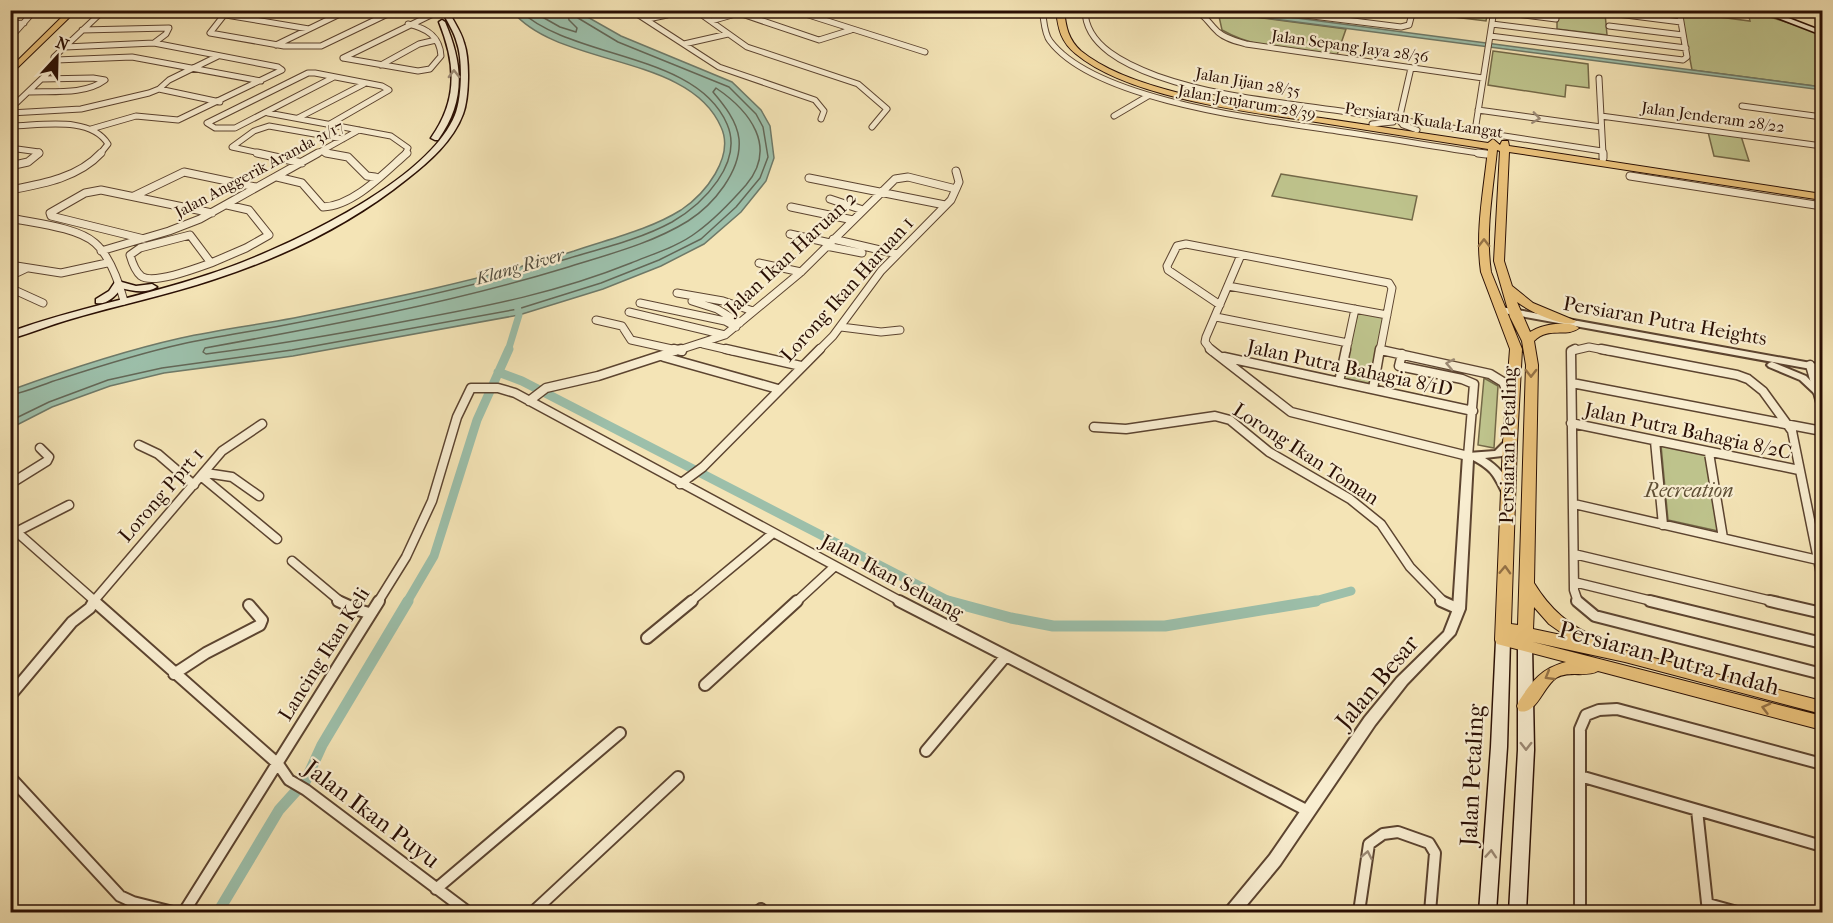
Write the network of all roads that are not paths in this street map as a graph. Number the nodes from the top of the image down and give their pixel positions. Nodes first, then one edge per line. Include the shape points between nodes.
1 (35, 10) edge
2 (62, 10) edge
3 (74, 10) edge
4 (183, 10) edge
5 (325, 10) edge
6 (396, 10) edge
7 (632, 10) edge
8 (694, 10) edge
9 (1042, 10) edge
10 (1060, 10) edge
11 (1069, 10) edge
12 (1085, 10) edge
13 (1191, 10) edge
14 (1265, 10) edge
15 (1413, 10) edge
16 (1586, 10) edge
17 (1679, 10) edge
18 (1760, 10) edge
19 (1787, 10) edge
20 (1812, 10) edge
21 (439, 11) edge
22 (798, 11) edge
23 (1494, 11) edge
24 (102, 12) edge
25 (345, 12) edge
26 (227, 13) edge
27 (1822, 13) edge
28 (667, 15) dead end
29 (648, 19) junction
30 (1556, 19) dead end
31 (711, 21) junction
32 (1681, 22) junction
33 (24, 23) junction
34 (10, 24) edge
35 (408, 24) junction
36 (1492, 24) junction
37 (1609, 26) dead end
38 (309, 29) junction
39 (82, 30) junction
40 (851, 30) junction
41 (1822, 33) edge
42 (728, 34) junction
43 (1683, 35) junction
44 (10, 38) edge
45 (1489, 38) junction
46 (436, 40) junction
47 (154, 43) junction
48 (684, 44) junction
49 (275, 45) junction
50 (65, 47) junction
51 (1686, 48) junction
52 (925, 52) dead end
53 (218, 56) junction
54 (57, 60) junction
55 (10, 64) edge
56 (381, 65) junction
57 (191, 68) junction
58 (1411, 68) junction
59 (10, 72) edge
60 (334, 77) junction
61 (1483, 78) junction
62 (1599, 78) dead end
63 (42, 79) junction
64 (261, 81) junction
65 (364, 83) junction
66 (159, 89) junction
67 (29, 92) junction
68 (1148, 96) junction
69 (220, 102) junction
70 (1742, 106) dead end
71 (1478, 110) junction
72 (10, 111) edge
73 (267, 112) junction
74 (1114, 116) dead end
75 (1305, 116) junction
76 (1601, 116) junction
77 (1822, 117) edge
78 (297, 118) junction
79 (821, 119) dead end
80 (1399, 120) junction
81 (330, 124) junction
82 (1372, 124) junction
83 (10, 126) edge
84 (872, 127) dead end
85 (1601, 127) junction
86 (92, 129) junction
87 (359, 130) junction
88 (1417, 130) junction
89 (1475, 131) junction
90 (343, 140) junction
91 (1822, 146) edge
92 (10, 148) edge
93 (1505, 150) junction
94 (1491, 151) junction
95 (322, 152) junction
96 (1602, 155) junction
97 (302, 163) junction
98 (10, 166) edge
99 (956, 171) dead end
100 (1630, 176) dead end
101 (277, 177) junction
102 (375, 177) junction
103 (809, 178) dead end
104 (1737, 178) junction
105 (1778, 185) junction
106 (256, 187) junction
107 (953, 188) junction
108 (10, 190) edge
109 (1822, 191) edge
110 (881, 193) junction
111 (134, 196) junction
112 (1822, 196) edge
113 (369, 199) junction
114 (830, 199) dead end
115 (226, 205) junction
116 (945, 205) junction
117 (1822, 206) edge
118 (791, 207) dead end
119 (863, 210) junction
120 (212, 213) junction
121 (10, 218) edge
122 (853, 220) junction
123 (790, 234) dead end
124 (145, 239) junction
125 (830, 243) junction
126 (101, 251) junction
127 (862, 253) dead end
128 (897, 254) junction
129 (1241, 255) junction
130 (107, 263) junction
131 (211, 263) junction
132 (759, 263) dead end
133 (10, 265) edge
134 (27, 268) junction
135 (801, 272) junction
136 (10, 276) edge
137 (118, 284) junction
138 (159, 286) junction
139 (1228, 286) junction
140 (1506, 286) junction
141 (10, 288) edge
142 (677, 293) dead end
143 (123, 298) junction
144 (100, 301) junction
145 (692, 301) dead end
146 (44, 303) dead end
147 (640, 303) dead end
148 (1220, 305) junction
149 (1355, 309) junction
150 (753, 311) junction
151 (629, 312) dead end
152 (1509, 313) junction
153 (1387, 315) junction
154 (1216, 317) junction
155 (596, 320) dead end
156 (738, 325) junction
157 (1572, 325) junction
158 (841, 327) junction
159 (10, 330) edge
160 (900, 330) dead end
161 (725, 335) junction
162 (10, 336) edge
163 (1528, 341) junction
164 (1348, 343) junction
165 (703, 344) junction
166 (1382, 350) junction
167 (682, 351) junction
168 (1402, 354) junction
169 (664, 357) junction
170 (1221, 357) junction
171 (1772, 365) junction
172 (801, 366) junction
173 (1822, 368) edge
174 (1810, 369) junction
175 (1822, 374) edge
176 (1339, 382) junction
177 (1572, 383) junction
178 (1819, 387) edge
179 (546, 388) joint
180 (778, 389) junction
181 (1373, 389) junction
182 (533, 398) junction
183 (464, 401) joint
184 (1512, 402) junction
185 (1822, 408) edge
186 (1473, 411) junction
187 (1571, 423) junction
188 (262, 424) dead end
189 (1786, 425) junction
190 (1094, 427) dead end
191 (1822, 431) edge
192 (1655, 441) junction
193 (1510, 442) junction
194 (139, 445) dead end
195 (40, 448) dead end
196 (1709, 453) junction
197 (1471, 456) junction
198 (1799, 470) junction
199 (204, 475) junction
200 (10, 484) edge
201 (680, 484) junction
202 (194, 485) junction
203 (1507, 494) junction
204 (259, 496) dead end
205 (1574, 504) junction
206 (69, 505) dead end
207 (1664, 525) junction
208 (13, 529) edge
209 (772, 534) junction
210 (1723, 538) junction
211 (277, 539) dead end
212 (1574, 554) junction
213 (1818, 560) junction
214 (292, 561) dead end
215 (834, 567) junction
216 (1822, 579) edge
217 (1574, 582) junction
218 (1527, 583) junction
219 (94, 600) junction
220 (249, 605) dead end
221 (1459, 609) junction
222 (369, 613) junction
223 (1822, 613) edge
224 (1503, 634) junction
225 (646, 638) dead end
226 (1525, 639) junction
227 (1822, 643) edge
228 (1005, 657) junction
229 (1626, 664) junction
230 (174, 674) junction
231 (1822, 674) edge
232 (705, 685) dead end
233 (10, 696) edge
234 (1525, 706) junction
235 (1822, 708) edge
236 (1822, 723) edge
237 (620, 733) dead end
238 (926, 751) dead end
239 (278, 764) junction
240 (1822, 764) edge
241 (1580, 776) junction
242 (10, 777) edge
243 (678, 777) dead end
244 (1697, 810) junction
245 (1308, 811) junction
246 (1822, 846) edge
247 (436, 889) junction
248 (1708, 908) edge
249 (173, 912) edge
250 (184, 912) edge
251 (468, 912) edge
252 (533, 912) edge
253 (1232, 912) edge
254 (1359, 912) edge
255 (1430, 912) edge
256 (1487, 912) edge
257 (1517, 912) edge
258 (1580, 912) edge
259 (1737, 912) edge

1 - 33 street
2 - 55 main road
3 - 59 main road
4 - 24 street
5 - 25 street
6 - 49 street via 328,45
7 - 29 street
8 - 31 street
9 - 68 street, Jalan Jenjarum 28/39 via 1045,36 1054,47 1087,71
10 - 75 main road, Persiaran Kuala Langat via 1060,29 1070,43 1116,74 1200,100
11 - 75 main road, Persiaran Kuala Langat via 1068,21 1076,40 1103,62 1130,75 1200,96
12 - 80 street, Jalan Jijan 28/35 via 1086,27 1106,50 1158,76 1218,92
13 - 58 street, Jalan Sepang Jaya 28/36 via 1204,14 1214,31 1237,42
14 - 15 street via 1391,27 1409,25
16 - 32 street
17 - 32 street
18 - 41 main road
19 - 27 main road
20 - 27 main road
21 - 35 street
21 - 113 main road via 463,53 463,97 458,117 453,128 424,159
22 - 40 street
23 - 30 street
23 - 36 street
24 - 39 street
25 - 38 street
26 - 38 street
26 - 49 street via 210,33
28 - 29 street
29 - 48 street
31 - 40 street via 739,13 823,40
31 - 42 street
32 - 43 street
33 - 34 street
33 - 44 street
35 - 46 street via 426,28
35 - 56 street via 343,58
36 - 45 street
36 - 51 street
37 - 43 street
38 - 49 street
39 - 47 street via 169,28
39 - 50 street
40 - 52 street
42 - 48 street
42 - 84 street via 762,54 858,84 887,109
43 - 51 street
45 - 51 street via 1674,60 1687,58
45 - 61 street
46 - 56 street via 419,44
46 - 56 street via 441,56 427,70
47 - 50 street
47 - 53 street
48 - 79 street via 719,67 815,100 824,111
50 - 54 street via 54,57
53 - 57 street
53 - 64 street via 282,70
54 - 57 street via 122,56
54 - 63 street
57 - 64 street
57 - 66 street
58 - 61 street, Jalan Sepang Jaya 28/36
58 - 80 street
60 - 65 street
60 - 73 street
60 - 73 street via 301,75 208,125 234,129
61 - 71 street
62 - 76 street
63 - 67 street
63 - 67 street via 105,80 82,89
64 - 69 street
65 - 78 street, Jalan Anggerik Aranda 31/17
65 - 81 street via 389,90
66 - 69 street
66 - 72 street via 81,109
67 - 72 street
68 - 74 street
68 - 94 street, Jalan Jenjarum 28/39 via 1207,110
69 - 86 street via 175,121 136,116
70 - 77 street
71 -> 85 street
71 - 89 street
73 - 78 street
75 - 82 main road, Persiaran Kuala Langat
75 - 94 main road, Persiaran Kuala Langat via 1468,142
76 - 85 street
76 - 91 street, Jalan Jenderam 28/22
78 - 81 street
80 - 82 street
80 - 88 street
80 - 89 street, Jalan Jijan 28/35
81 - 87 street
82 - 88 main road, Persiaran Kuala Langat
83 - 86 street via 74,125
85 - 96 street
86 - 108 street via 108,144 78,171 47,184
87 - 90 street, Jalan Anggerik Aranda 31/17
87 - 102 street via 394,137 408,148 407,153
88 - 94 main road, Persiaran Kuala Langat
89 - 96 street
90 - 95 street, Jalan Anggerik Aranda 31/17
90 - 97 street via 274,126 265,127 232,147
92 - 98 street via 39,152 28,162
93 - 94 main road, Persiaran Kuala Langat
93 - 96 main road, Persiaran Kuala Langat
93 - 112 main road
93 - 140 main road, Persiaran Petaling via 1499,261
152 -> 94 main road, Persiaran Petaling via 1486,272 1484,259
95 - 97 street, Jalan Anggerik Aranda 31/17
95 - 102 street via 348,157 367,176
96 - 104 main road, Persiaran Kuala Langat
97 - 101 street, Jalan Anggerik Aranda 31/17
99 - 107 street via 959,182
100 - 117 street
101 - 102 street via 302,183 326,208 352,197
101 - 106 street, Jalan Anggerik Aranda 31/17
103 - 110 street
104 - 105 main road, Persiaran Kuala Langat
104 - 105 main road via 1758,177
105 - 109 main road, Persiaran Kuala Langat
106 - 111 street via 184,172
106 - 115 street, Jalan Anggerik Aranda 31/17
107 - 110 street, Jalan Ikan Haruan 2 via 901,177
107 - 116 street, Lorong Ikan Haruan 1 via 955,196
110 - 116 street
110 - 119 street, Jalan Ikan Haruan 2
111 - 120 street
111 - 124 street via 104,190 89,192 50,213
113 - 138 main road via 233,263
113 - 143 main road via 327,227 236,268
114 - 119 street
115 - 120 street, Jalan Anggerik Aranda 31/17
115 - 131 street via 249,210 269,235
116 - 128 street, Lorong Ikan Haruan 1
118 - 122 street
119 - 122 street, Jalan Ikan Haruan 2
120 - 124 street, Jalan Anggerik Aranda 31/17
121 - 126 street via 87,238
122 - 125 street, Jalan Ikan Haruan 2
123 - 125 street
124 - 126 street, Jalan Anggerik Aranda 31/17
125 - 127 street
125 - 128 street
125 - 135 street, Jalan Ikan Haruan 2
126 - 130 street
128 - 158 street, Lorong Ikan Haruan 1 via 857,301
129 - 139 street
129 - 148 street via 1183,244 1174,250 1167,266
129 - 153 street via 1383,281 1392,285
130 - 134 street via 66,273
130 - 137 street
131 - 131 street via 192,236 140,248 130,255 139,275 148,278
132 - 135 street
133 - 134 street
134 - 136 street
135 - 150 street, Jalan Ikan Haruan 2
137 - 138 main road via 136,289
137 - 143 street
137 - 144 main road via 114,293
138 - 143 main road
139 - 148 street
139 - 149 street
140 - 152 main road, Persiaran Petaling
140 - 157 main road via 1535,310
141 - 146 street
142 - 150 street
143 - 144 main road
143 - 162 main road
144 - 159 main road
145 - 156 street via 717,309
147 - 156 street
148 - 154 street
149 - 153 street
149 - 164 street
150 - 156 street, Jalan Ikan Haruan 2
151 - 161 street
152 - 157 street, Persiaran Putra Heights
152 - 163 main road, Persiaran Petaling
152 - 184 main road, Persiaran Petaling via 1516,349
153 - 166 street
154 - 164 street
154 - 170 street via 1205,342
155 - 167 street via 622,326 631,340
156 - 161 street, Jalan Ikan Haruan 2
157 - 163 main road via 1542,329
157 - 171 street, Persiaran Putra Heights
157 - 174 street, Persiaran Putra Heights
158 - 160 street
158 - 172 street, Lorong Ikan Haruan 1
161 - 165 street, Jalan Ikan Haruan 2
163 -> 218 main road, Persiaran Petaling via 1532,365
164 - 176 street
165 - 167 street, Jalan Ikan Haruan 2
165 - 172 street
166 - 168 street
166 - 181 street
167 - 169 street, Jalan Ikan Haruan 2
184 -> 168 street via 1503,382 1490,374
168 - 186 street via 1399,366 1474,384
169 - 179 street, Jalan Ikan Haruan 2
169 - 180 street
170 - 176 street, Jalan Putra Bahagia 8/1D
170 - 197 street via 1291,412
171 - 174 street, Persiaran Putra Heights
171 - 178 street
172 - 180 street, Lorong Ikan Haruan 1
173 - 174 street, Persiaran Putra Heights
174 - 175 street, Persiaran Putra Heights
174 - 178 street
176 - 181 street, Jalan Putra Bahagia 8/1D
177 - 187 street
177 - 189 street
177 - 189 street via 1571,351 1583,347 1737,375 1763,389
178 - 185 street
179 - 182 street
180 - 201 street, Lorong Ikan Haruan 1 via 702,467
181 - 186 street, Jalan Putra Bahagia 8/1D
182 - 183 street, Jalan Ikan Seluang via 498,388 471,388
182 - 201 street, Jalan Ikan Seluang
183 - 222 street, Lancing Ikan Keli via 432,501 406,557
184 - 193 main road, Persiaran Petaling
186 - 197 street
187 - 192 street, Jalan Putra Bahagia 8/2C
187 - 205 street
188 - 199 street, Lorong Pprt 1 via 222,451
189 - 191 street
189 - 198 street via 1795,440
190 - 221 street, Lorong Ikan Toman via 1126,429 1215,416 1230,420 1276,457 1350,499 1381,524 1410,567 1440,600
192 - 196 street, Jalan Putra Bahagia 8/2C
192 - 207 street
193 - 197 street via 1498,454
193 - 203 main road, Persiaran Petaling
194 - 202 street via 158,454
195 - 200 street via 49,457 47,461
196 - 198 street, Jalan Putra Bahagia 8/2C
196 - 210 street
197 - 203 street via 1503,478
197 - 221 street, Jalan Besar
198 - 213 street
199 - 202 street, Lorong Pprt 1
199 - 204 street via 232,477
199 - 211 street
201 - 209 street, Jalan Ikan Seluang
202 - 219 street, Lorong Pprt 1
224 -> 203 main road, Persiaran Petaling
205 - 207 street
205 - 212 street
206 - 208 street
207 - 210 street
208 - 219 street, Jalan Ikan Puyu
209 - 215 street, Jalan Ikan Seluang
209 - 225 street
210 - 213 street
212 - 217 street
212 - 223 street
213 - 216 street
214 - 222 street via 344,606
215 - 228 street, Jalan Ikan Seluang
215 - 232 street
217 - 227 street
217 - 231 street via 1578,603 1595,616
218 - 226 main road, Persiaran Petaling
218 - 229 main road via 1542,609 1559,626
219 - 230 street, Jalan Ikan Puyu
219 - 233 street, Lorong Pprt 1
220 - 230 street via 260,616 260,625
221 - 245 street, Jalan Besar via 1449,634 1402,681
222 - 239 street, Lancing Ikan Keli
224 - 226 main road, Persiaran Putra Indah
256 -> 224 main road, Jalan Petaling
226 - 229 main road, Persiaran Putra Indah
226 - 234 main road
228 - 238 street
228 - 245 street, Jalan Ikan Seluang
229 -> 234 main road via 1557,671 1539,682
229 - 235 main road, Persiaran Putra Indah
236 -> 229 main road, Persiaran Putra Indah
230 - 239 street, Jalan Ikan Puyu
234 -> 257 main road
237 - 247 street
239 - 247 street, Jalan Ikan Puyu via 289,780
239 - 250 street, Lancing Ikan Keli
240 - 241 street via 1608,709 1586,715 1582,720
241 - 244 street
241 - 258 street
242 - 249 street via 120,896
243 - 252 street
244 - 246 street
244 - 248 street
245 - 253 street, Jalan Besar via 1275,860
247 - 251 street, Jalan Ikan Puyu
248 - 259 street
254 -> 255 street via 1369,844 1383,834 1398,832 1428,843 1435,853

